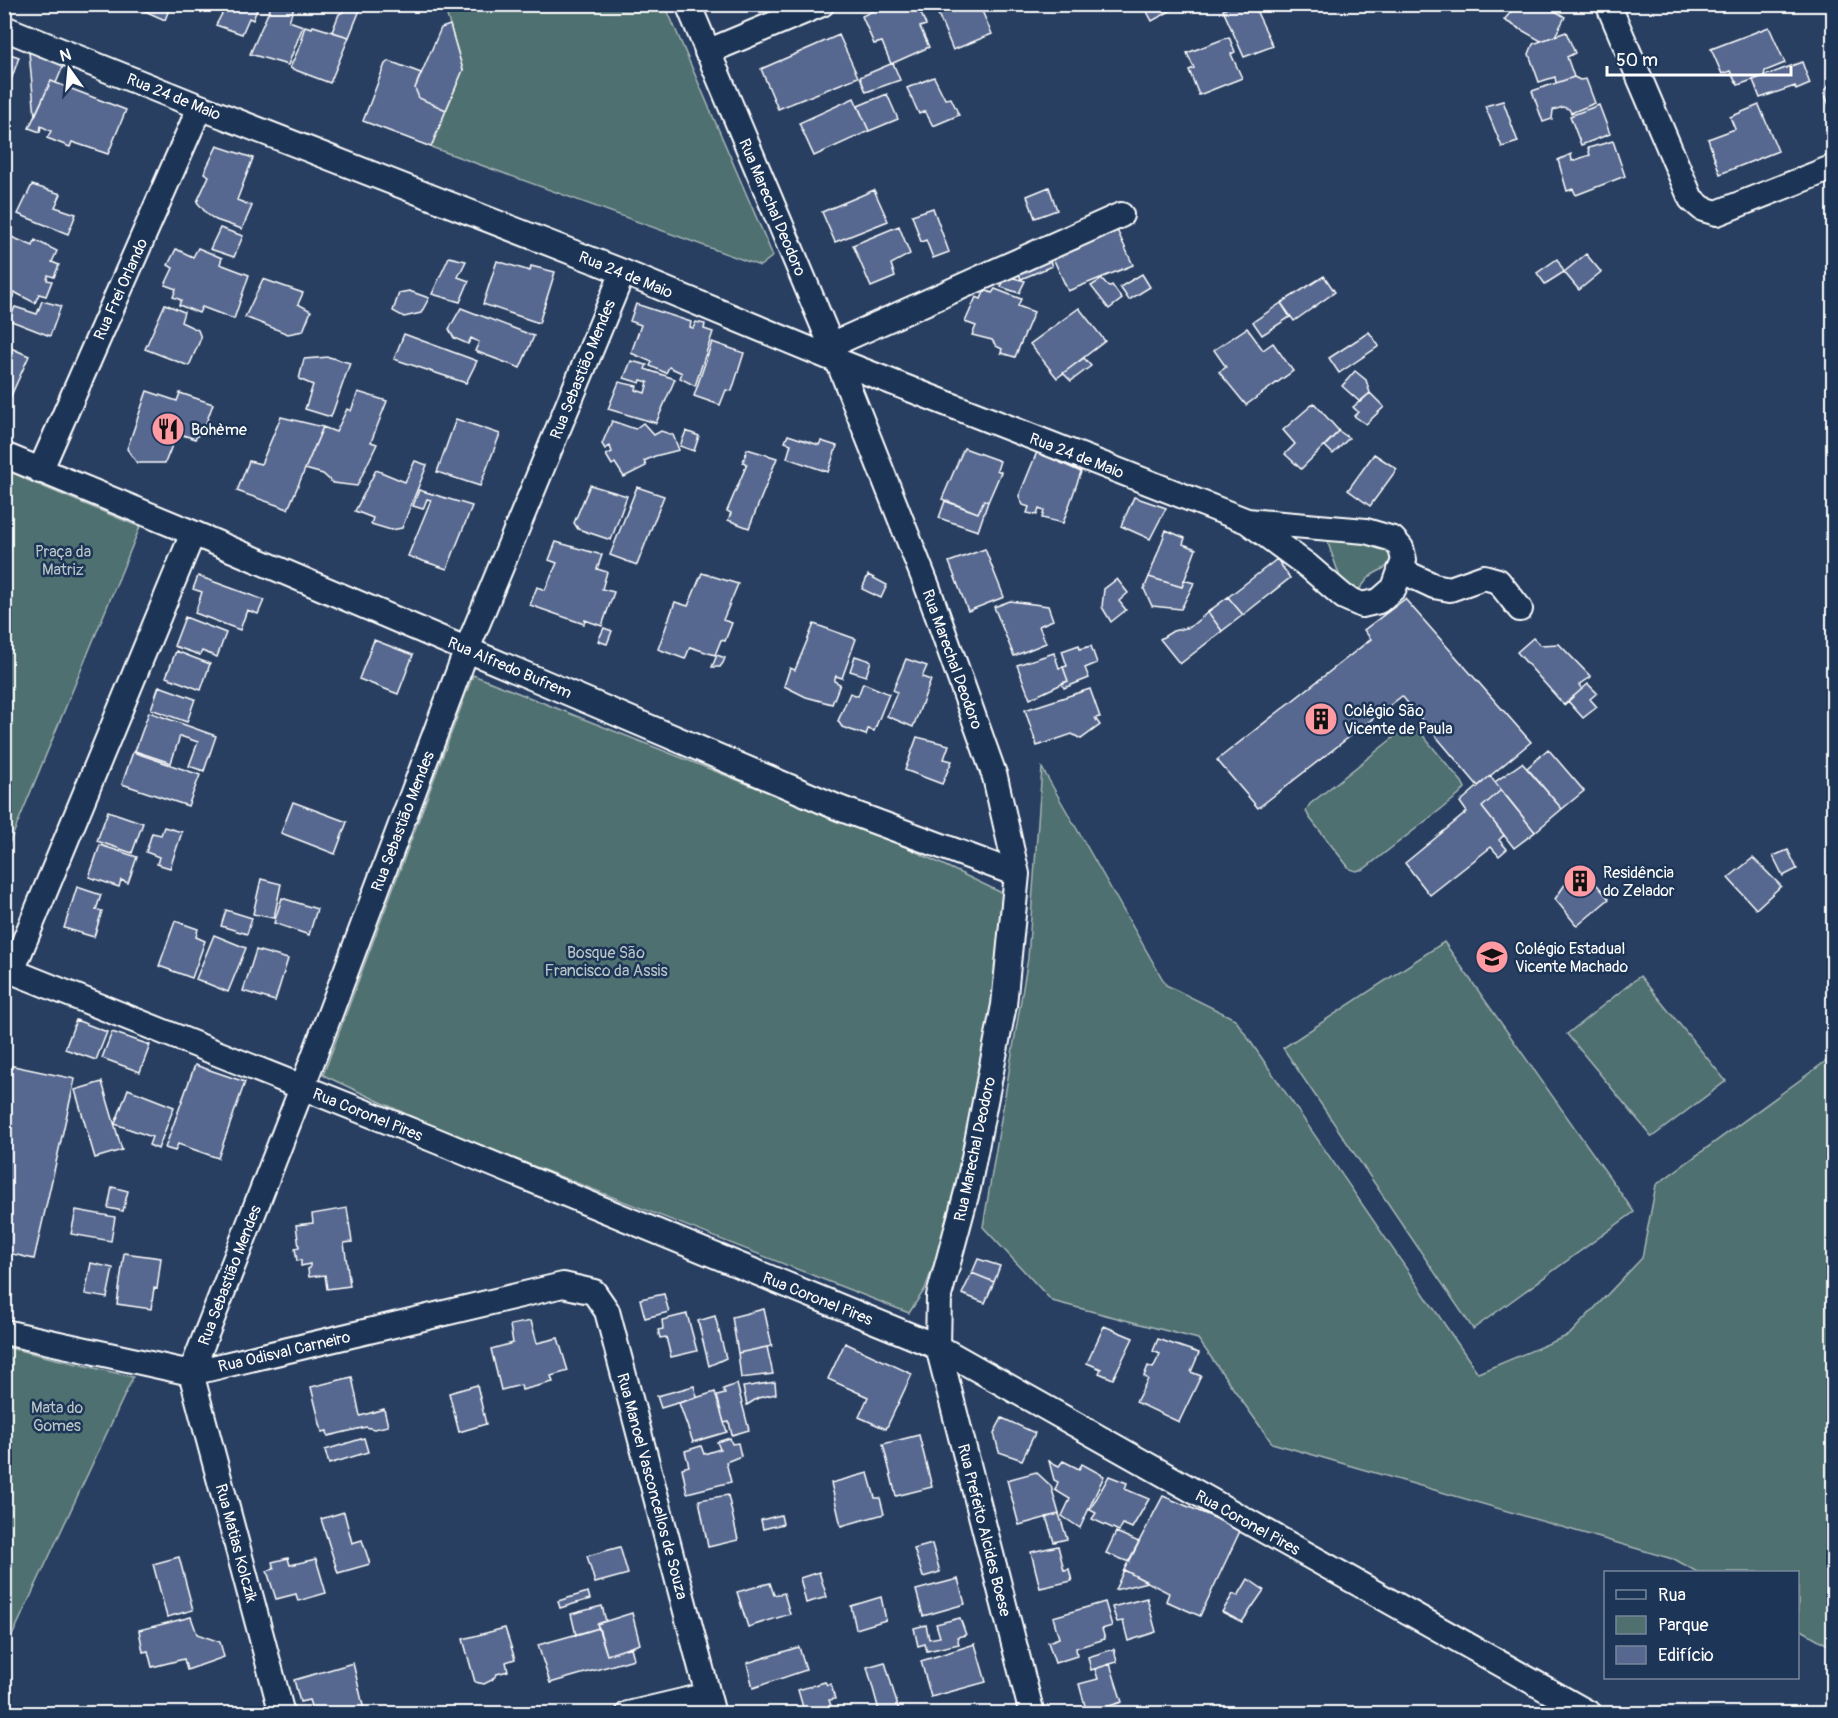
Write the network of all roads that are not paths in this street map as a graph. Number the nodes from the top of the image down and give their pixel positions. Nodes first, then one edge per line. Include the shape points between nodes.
1 (688, 4) edge
2 (822, 4) edge
3 (1608, 4) edge
4 (4, 28) edge
5 (707, 52) junction
6 (200, 107) junction
7 (1833, 166) edge
8 (1121, 215) dead end
9 (623, 272) junction
10 (835, 353) junction
11 (4, 455) edge
12 (40, 471) junction
13 (1247, 522) junction
14 (193, 533) junction
15 (1400, 570) junction
16 (1520, 609) dead end
17 (467, 649) junction
18 (1017, 874) junction
19 (8, 969) edge
20 (302, 1088) junction
21 (563, 1285) joint
22 (4, 1332) edge
23 (938, 1347) junction
24 (191, 1373) junction
25 (710, 1704) edge
26 (282, 1713) edge
27 (628, 1713) edge
28 (1032, 1713) edge
29 (1590, 1713) edge

1 - 5 street, Rua Marechal Deodoro
2 - 5 street
3 - 7 street via 1691,199 1703,209 1717,213
4 - 6 street, Rua 24 de Maio
5 - 10 street, Rua Marechal Deodoro
6 - 9 street, Rua 24 de Maio
6 - 12 street, Rua Frei Orlando
8 - 10 street
9 - 10 street, Rua 24 de Maio
9 - 17 street, Rua Sebastião Mendes
10 - 13 street, Rua 24 de Maio
10 - 18 street, Rua Marechal Deodoro via 927,586 991,766
11 - 12 street, Rua Alfredo Bufrem
12 - 14 street, Rua Alfredo Bufrem
13 - 15 street, Rua 24 de Maio via 1366,531 1393,539 1404,560
13 - 15 street, Rua 24 de Maio via 1344,597 1362,605 1379,601 1394,588
14 - 17 street, Rua Alfredo Bufrem
14 - 19 street
15 - 16 street via 1450,590 1484,577 1498,581
17 - 18 street, Rua Alfredo Bufrem via 839,808
17 - 20 street, Rua Sebastião Mendes
18 - 23 street, Rua Marechal Deodoro via 1004,1005 968,1188 939,1296
19 - 20 street, Rua Coronel Pires
20 - 23 street, Rua Coronel Pires
20 - 24 street, Rua Sebastião Mendes
21 - 24 street, Rua Odisval Carneiro
21 - 25 street, Rua Manoel Vasconcellos de Souza via 594,1292 607,1311
22 - 24 street, Rua Odisval Carneiro
23 - 28 street, Rua Prefeito Alcides Boese
23 - 29 street, Rua Coronel Pires
24 - 26 street, Rua Matias Kolczik
25 - 27 street

